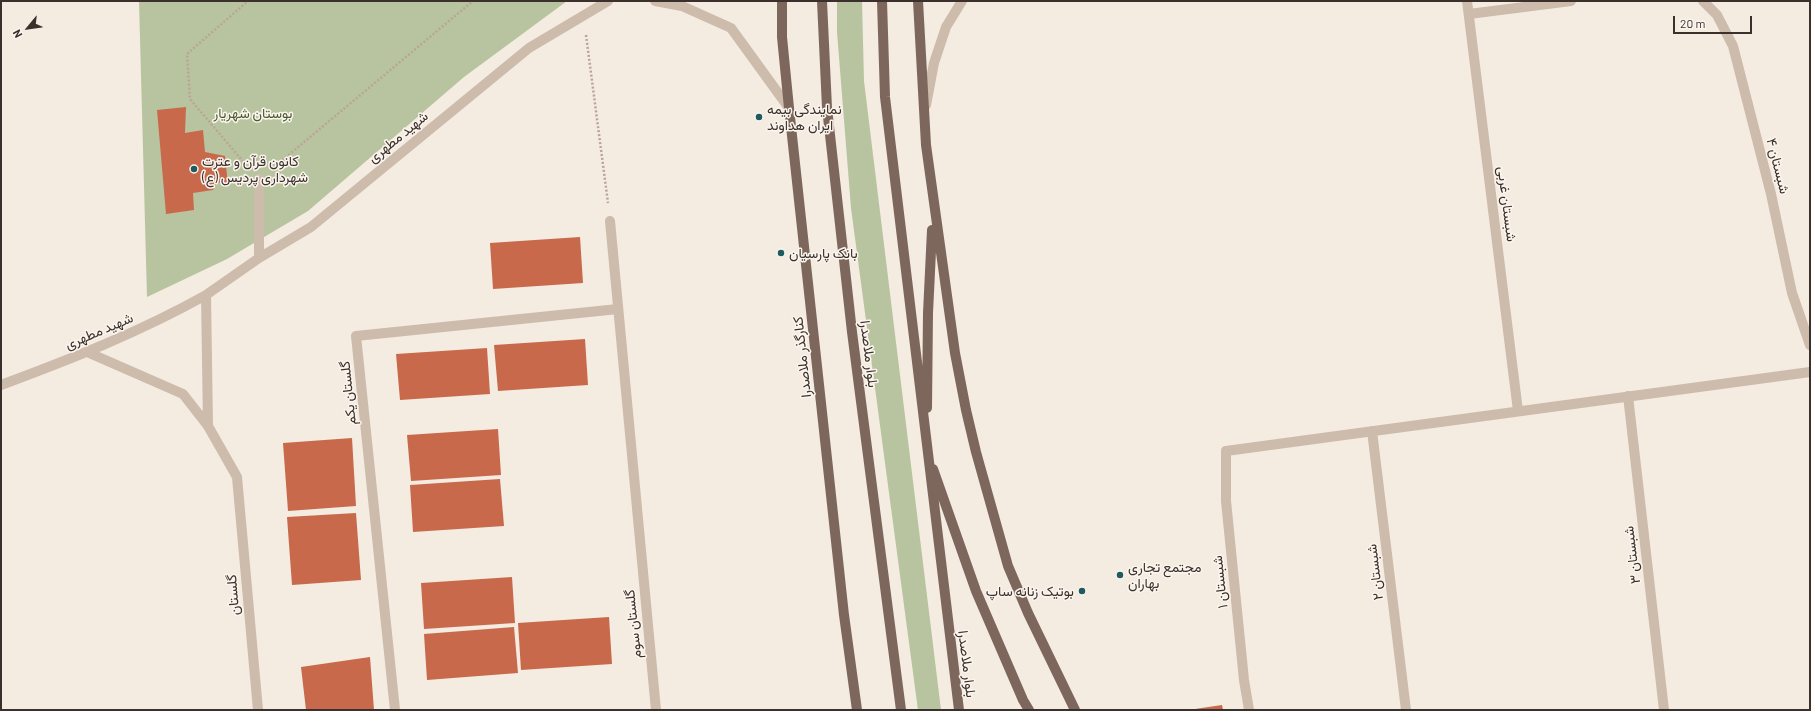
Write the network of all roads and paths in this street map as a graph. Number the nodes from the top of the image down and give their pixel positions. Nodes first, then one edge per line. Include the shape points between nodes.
1 (248, 1) edge
2 (473, 1) edge
3 (608, 1) edge
4 (655, 1) edge
5 (782, 1) edge
6 (822, 1) edge
7 (882, 1) edge
8 (918, 1) edge
9 (962, 1) edge
10 (1467, 1) edge
11 (1571, 1) edge
12 (1703, 1) edge
13 (1469, 14) junction
14 (584, 16) junction
15 (789, 108) junction
16 (924, 113) junction
17 (259, 179) junction
18 (934, 206) junction
19 (610, 221) joint
20 (259, 258) junction
21 (206, 295) junction
22 (618, 309) junction
23 (1810, 345) edge
24 (87, 352) junction
25 (1810, 372) edge
26 (1, 385) edge
27 (1628, 396) junction
28 (1518, 411) junction
29 (208, 426) junction
30 (1372, 431) junction
31 (926, 450) junction
32 (258, 710) edge
33 (395, 710) edge
34 (656, 710) edge
35 (857, 710) edge
36 (901, 710) edge
37 (958, 710) edge
38 (1029, 710) edge
39 (1075, 710) edge
40 (1248, 710) edge
41 (1406, 710) edge
42 (1664, 710) edge

1 - 17 path via 187,54 190,99
2 - 17 path
3 - 14 street, شهید مطهری
4 - 15 street via 682,6 731,28
5 - 15 main road, کنارگذر ملاصدرا via 782,37
6 - 36 main road, بلوار ملاصدرا via 827,108 852,332
7 - 31 main road, بلوار ملاصدرا via 885,97
8 - 16 main road
9 - 16 street via 946,27 934,63
10 - 13 street, شبستان غربی
11 - 13 street
12 - 23 street, شبستان ۴ via 1717,15 1733,46 1771,194 1792,293
13 - 28 street, شبستان غربی
14 - 19 path
14 - 20 street, شهید مطهری via 529,48 311,227
15 - 35 main road, کنارگذر ملاصدرا via 844,615
16 - 18 main road
17 - 20 street
18 - 31 main road via 928,313
18 - 39 main road via 955,353 967,417 989,501 1013,580
19 - 22 street, گلستان سوم
20 - 21 street, شهید مطهری
21 - 24 street, شهید مطهری via 171,314
21 - 29 street
22 - 33 street, گلستان یکم via 356,336
22 - 34 street, گلستان سوم
24 - 26 street, شهید مطهری
24 - 29 street via 183,394
25 - 27 street
27 - 28 street
27 - 42 street, شبستان ۳
28 - 30 street
29 - 32 street, گلستان via 237,477
30 - 40 street, شبستان ۱ via 1226,451 1226,501
30 - 41 street, شبستان ۲
31 - 37 main road, بلوار ملاصدرا
31 - 38 main road via 976,591

